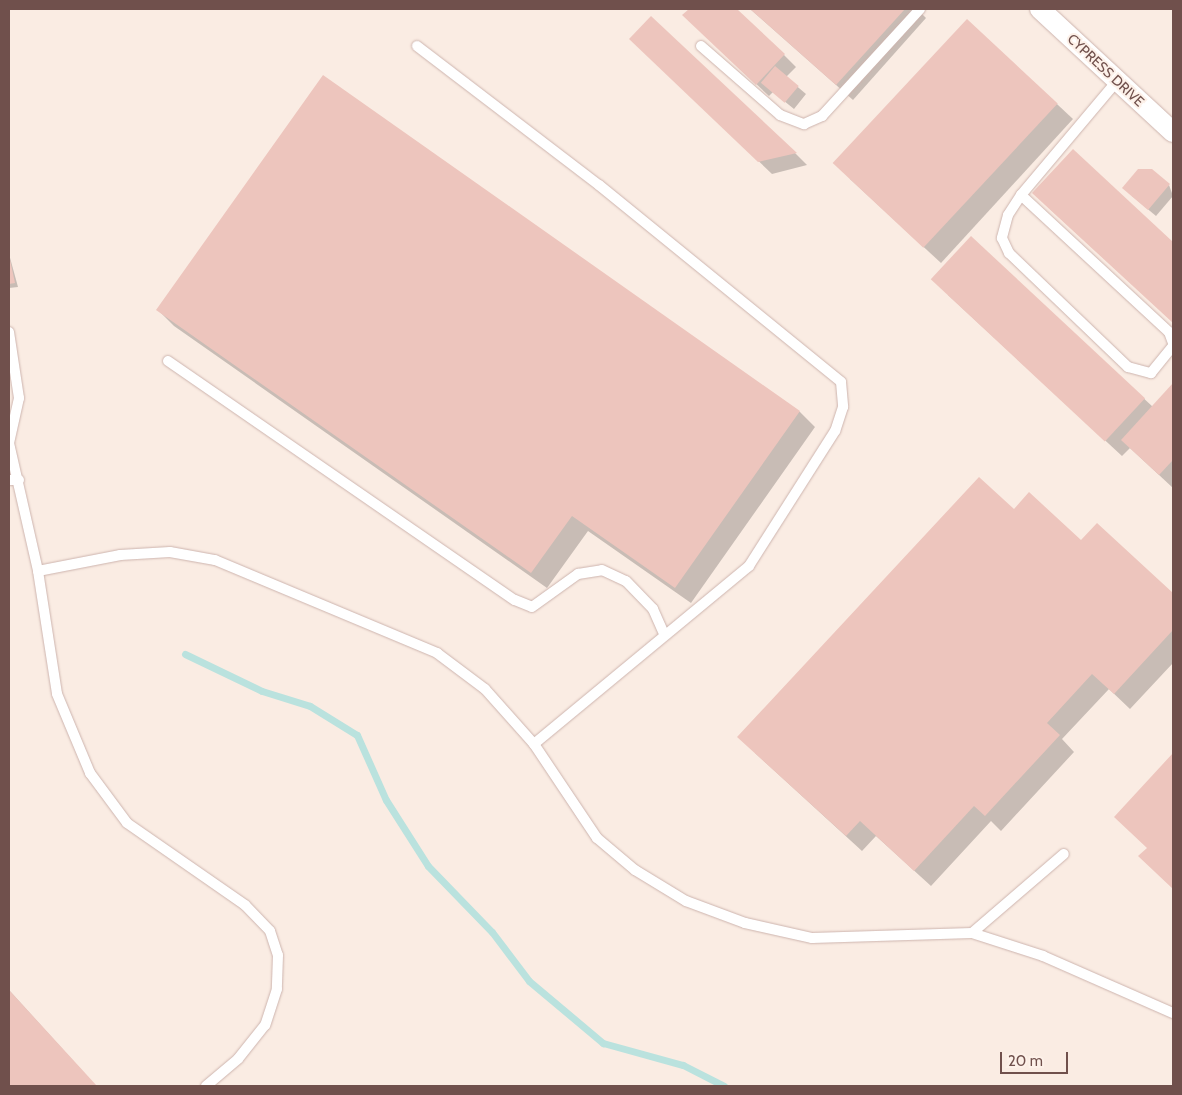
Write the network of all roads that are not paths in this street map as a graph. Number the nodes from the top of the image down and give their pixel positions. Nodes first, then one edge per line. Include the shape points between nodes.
1 (920, 9) edge
2 (1040, 9) edge
3 (417, 46) dead end
4 (701, 46) dead end
5 (1117, 81) junction
6 (1173, 132) edge
7 (1021, 195) junction
8 (9, 332) edge
9 (1173, 344) edge
10 (168, 361) dead end
11 (9, 443) edge
12 (14, 480) edge
13 (38, 570) junction
14 (664, 634) junction
15 (534, 744) junction
16 (1064, 854) dead end
17 (972, 933) junction
18 (1173, 1013) edge
19 (206, 1086) edge

1 - 4 lane via 822,116 804,124 780,115
2 - 5 street, CYPRESS DRIVE
3 - 14 lane via 606,191 841,382 843,407 835,431 749,566
5 - 6 street, CYPRESS DRIVE
5 - 7 lane
7 - 9 lane via 1169,332
7 - 9 lane via 1004,224 1002,238 1009,253 1128,367 1151,373
8 - 11 lane via 19,398
10 - 14 lane via 514,600 532,606 578,574 602,570 626,581 653,609
11 - 12 lane
12 - 13 lane
13 - 15 lane via 120,555 170,552 233,566 437,653 485,689
13 - 19 lane via 57,694 90,773 127,823 245,904 270,932 278,955 277,990 265,1025 238,1059
14 - 15 lane
15 - 17 lane via 597,838 634,870 686,901 746,924 812,938
16 - 17 lane
17 - 18 lane via 1043,956

